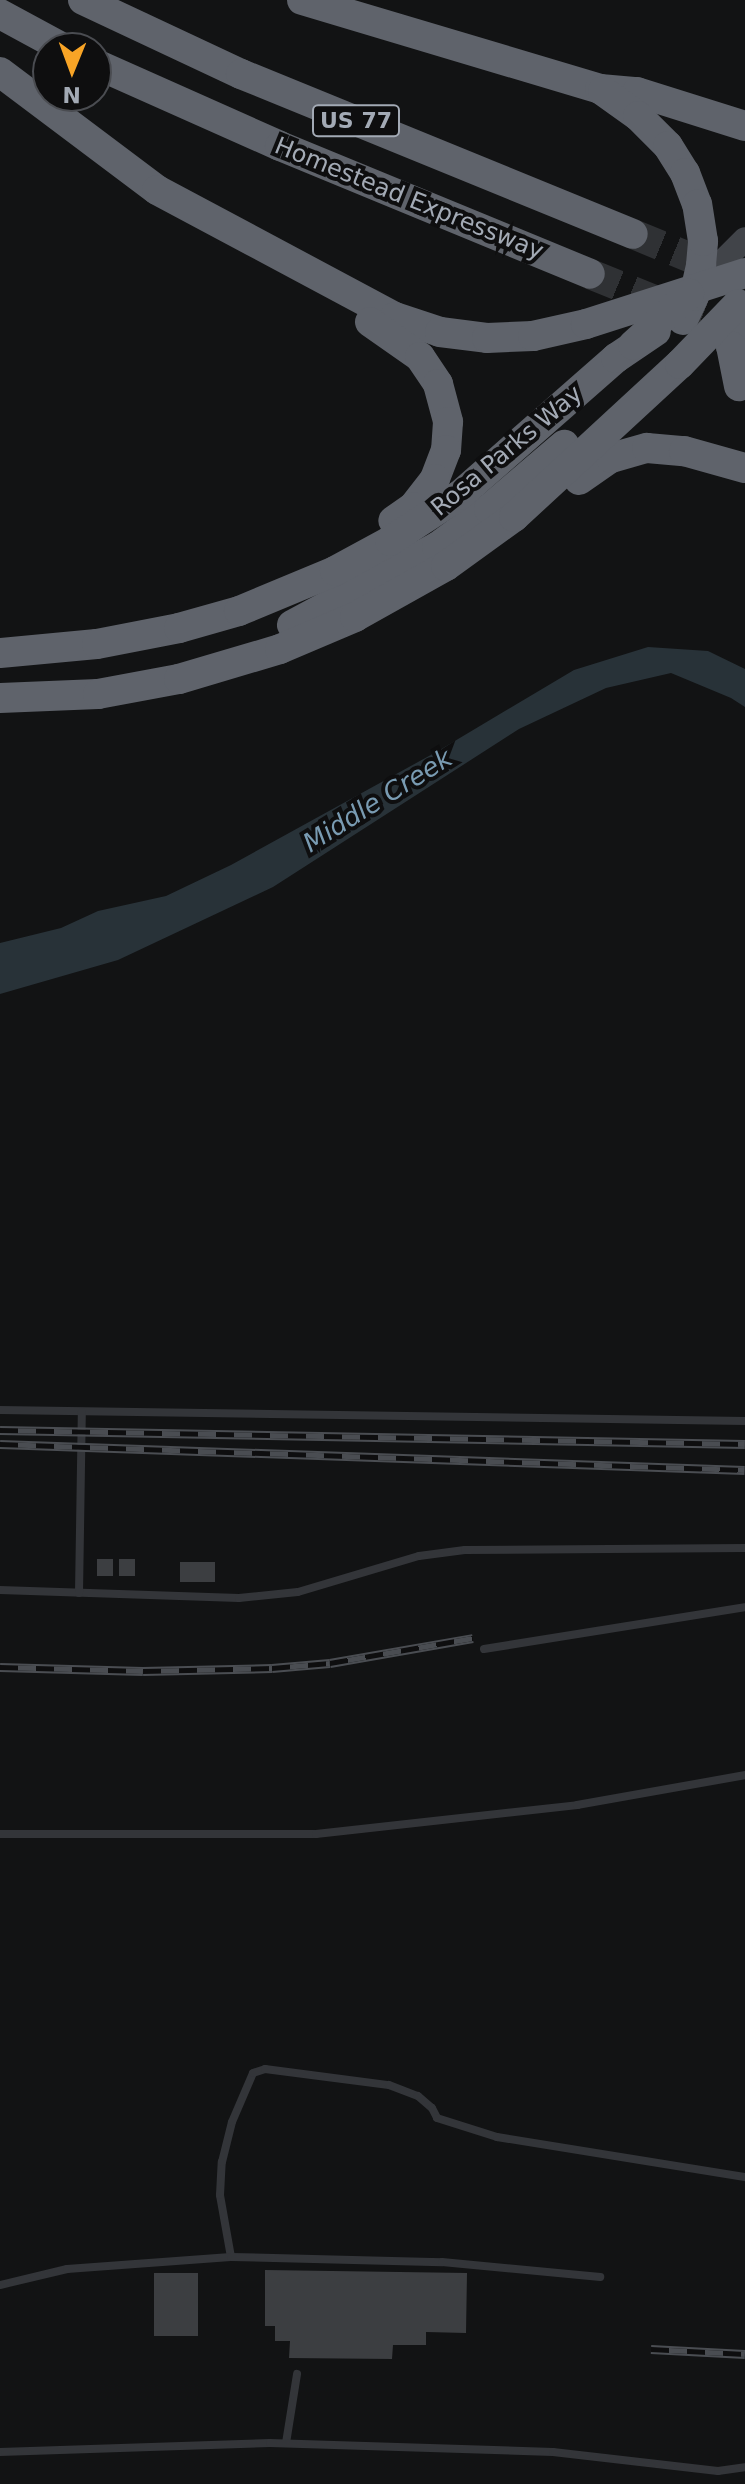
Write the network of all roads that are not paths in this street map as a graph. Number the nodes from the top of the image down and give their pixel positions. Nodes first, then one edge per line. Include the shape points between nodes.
1 (83, 0) edge
2 (302, 0) edge
3 (0, 14) edge
4 (33, 32) edge
5 (112, 71) edge
6 (0, 72) edge
7 (600, 89) junction
8 (745, 126) edge
9 (633, 234) tunnel mouth
10 (745, 239) edge
11 (297, 264) junction
12 (745, 273) edge
13 (590, 274) tunnel mouth
14 (696, 288) junction
15 (743, 296) edge
16 (683, 320) junction
17 (657, 355) junction
18 (742, 394) edge
19 (745, 468) edge
20 (411, 587) junction
21 (219, 617) junction
22 (0, 653) edge
23 (198, 674) junction
24 (0, 698) edge
25 (0, 1410) edge
26 (82, 1412) junction
27 (745, 1421) edge
28 (745, 1548) edge
29 (0, 1590) edge
30 (79, 1593) junction
31 (745, 1607) edge
32 (484, 1649) dead end
33 (745, 1775) edge
34 (0, 1834) edge
35 (745, 2177) edge
36 (231, 2257) junction
37 (600, 2277) dead end
38 (0, 2285) edge
39 (297, 2374) dead end
40 (286, 2443) junction
41 (0, 2452) edge
42 (745, 2469) edge
43 (718, 2471) junction
44 (718, 2484) edge

1 - 9 highway, US 77 via 241,74
2 - 7 highway
3 - 4 highway
5 - 13 highway, Homestead Expressway / US 77
6 - 11 highway via 157,190
7 - 8 highway via 637,92
7 - 14 highway, bridge via 638,116 668,146 685,173 703,241
10 - 14 main road, Rosa Parks Way, bridge
11 - 14 highway, bridge via 395,317 478,338 514,338 586,324
11 - 21 highway via 420,357 445,404 446,450 431,486 406,512
12 - 14 highway, bridge
14 - 16 highway, bridge
14 - 17 highway, Rosa Parks Way, bridge
15 - 16 highway, bridge
15 - 17 highway, Rosa Parks Way, bridge
15 - 18 highway, bridge via 731,346
16 - 17 highway
17 - 20 highway, Rosa Parks Way via 514,517
17 - 21 highway, Rosa Parks Way via 426,519 326,576
17 - 23 highway via 545,462 455,535 377,582
19 - 20 highway via 665,448 622,454 594,469 481,562
20 - 23 highway, Rosa Parks Way via 318,634
21 - 22 highway, Rosa Parks Way via 119,641
23 - 24 highway, Rosa Parks Way via 98,694
25 - 26 lane
26 - 27 lane
26 - 30 lane
28 - 30 lane via 465,1550 419,1556 327,1585 269,1596
29 - 30 lane
31 - 32 lane
33 - 34 lane via 577,1805 316,1834
35 - 36 lane via 497,2137 437,2118 418,2096 389,2085 265,2069 253,2073 222,2162 220,2195
36 - 37 lane via 442,2262
36 - 38 lane via 67,2269
39 - 40 lane
40 - 41 lane
40 - 43 lane via 553,2452
42 - 43 lane
43 - 44 lane

